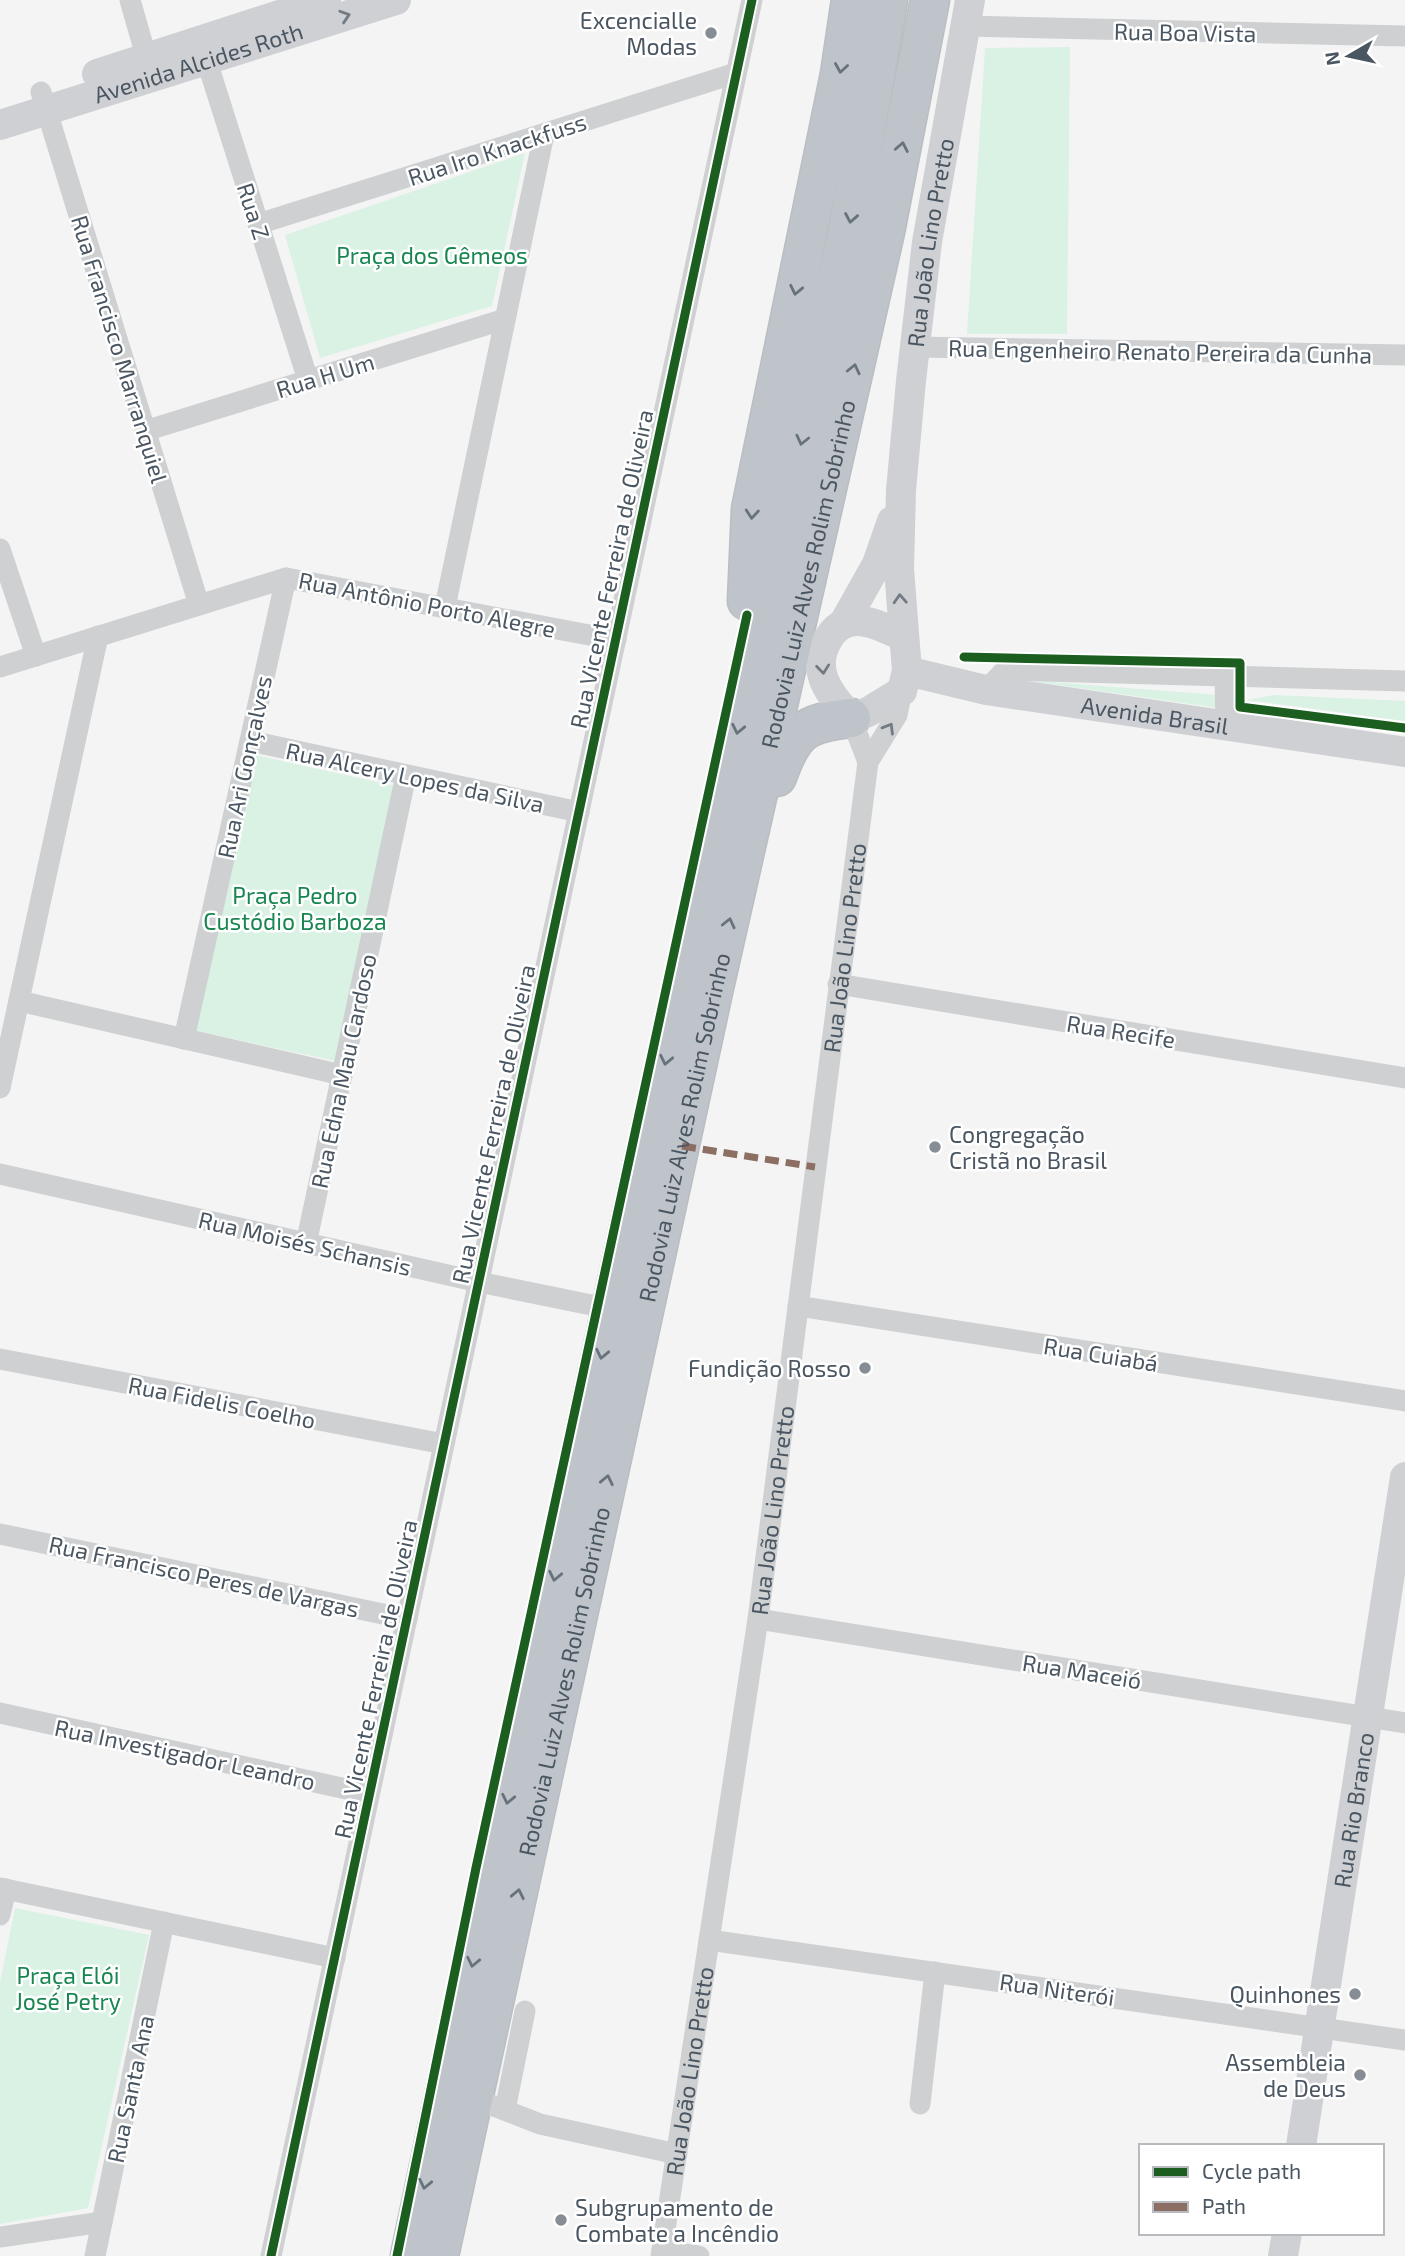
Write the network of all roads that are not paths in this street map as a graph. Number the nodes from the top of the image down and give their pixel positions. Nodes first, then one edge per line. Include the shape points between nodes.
1 (130, 0) edge
2 (326, 0) edge
3 (396, 0) edge
4 (752, 0) edge
5 (875, 2) edge
6 (936, 7) edge
7 (968, 13) edge
8 (1405, 36) edge
9 (203, 51) junction
10 (150, 68) junction
11 (736, 73) junction
12 (44, 101) junction
13 (0, 106) edge
14 (0, 125) edge
15 (544, 134) junction
16 (258, 224) junction
17 (505, 319) junction
18 (915, 347) junction
19 (1405, 355) edge
20 (308, 380) junction
21 (145, 431) junction
22 (901, 490) junction
23 (0, 550) edge
24 (286, 578) junction
25 (199, 605) junction
26 (445, 607) junction
27 (845, 621) junction
28 (98, 636) junction
29 (902, 636) junction
30 (616, 640) junction
31 (36, 656) junction
32 (0, 667) edge
33 (1225, 676) junction
34 (904, 681) junction
35 (1405, 681) edge
36 (986, 690) junction
37 (850, 718) junction
38 (1226, 726) junction
39 (250, 741) junction
40 (1405, 752) edge
41 (868, 762) junction
42 (406, 775) junction
43 (579, 812) junction
44 (747, 842) junction
45 (838, 984) junction
46 (19, 1001) junction
47 (184, 1039) junction
48 (342, 1075) junction
49 (1405, 1078) edge
50 (0, 1088) edge
51 (0, 1174) edge
52 (306, 1244) junction
53 (478, 1282) junction
54 (798, 1306) junction
55 (611, 1309) junction
56 (0, 1359) edge
57 (1405, 1401) edge
58 (444, 1444) junction
59 (1405, 1477) edge
60 (0, 1534) edge
61 (407, 1619) junction
62 (758, 1619) junction
63 (0, 1713) edge
64 (1367, 1717) junction
65 (1405, 1723) edge
66 (369, 1794) junction
67 (3, 1889) edge
68 (0, 1915) edge
69 (164, 1922) junction
70 (709, 1940) junction
71 (335, 1958) junction
72 (935, 1972) junction
73 (524, 2011) dead end
74 (1319, 2027) junction
75 (1405, 2040) edge
76 (489, 2104) junction
77 (920, 2104) dead end
78 (1301, 2144) edge
79 (677, 2154) junction
80 (102, 2222) junction
81 (1287, 2235) edge
82 (0, 2237) edge
83 (661, 2253) edge
84 (95, 2256) edge
85 (271, 2256) edge
86 (410, 2256) edge
87 (439, 2256) edge
88 (699, 2256) edge
89 (1283, 2256) edge

1 - 10 street
2 - 9 street, Avenida Alcides Roth
9 -> 3 street, Avenida Alcides Roth
4 - 11 street, Rua Vicente Ferreira de Oliveira
5 -> 55 highway, Rodovia Luiz Alves Rolim Sobrinho via 849,225
6 - 7 street
44 -> 6 highway, Rodovia Luiz Alves Rolim Sobrinho
7 - 8 street, Rua Boa Vista
7 - 18 street, Rua João Lino Pretto via 931,215
9 - 10 street, Avenida Alcides Roth
9 - 16 street, Rua Z
10 - 12 street, Avenida Alcides Roth
11 - 15 street, Rua Iro Knackfuss
11 - 30 street, Rua Vicente Ferreira de Oliveira
12 - 13 street, Avenida Alcides Roth
12 - 14 street, Avenida Alcides Roth
12 - 21 street, Rua Francisco Marranquiel
15 - 16 street, Rua Iro Knackfuss
15 - 17 street
16 - 20 street, Rua Z
17 - 20 street, Rua H Um
17 - 26 street
18 - 19 street, Rua Engenheiro Renato Pereira da Cunha
18 - 22 street, Rua João Lino Pretto
20 - 21 street, Rua H Um
21 - 25 street, Rua Francisco Marranquiel
22 - 27 street, Rua João Lino Pretto via 877,564
29 -> 22 street, Rua João Lino Pretto
23 - 31 street
24 - 25 street, Rua Antônio Porto Alegre
24 - 26 street, Rua Antônio Porto Alegre
24 - 39 street, Rua Ari Gonçalves
25 - 28 street, Rua Antônio Porto Alegre
26 - 30 street, Rua Antônio Porto Alegre
27 - 29 street via 874,622
27 -> 37 street via 831,633 820,666 824,680
28 - 31 street, Rua Antônio Porto Alegre
28 - 46 street
29 - 34 street, Rua João Lino Pretto
30 - 43 street, Rua Vicente Ferreira de Oliveira
31 - 32 street, Rua Antônio Porto Alegre
33 - 35 street
33 - 36 street via 1005,670
33 - 38 street
34 - 36 street, Avenida Brasil
34 - 37 street via 868,712
41 -> 34 street, Rua João Lino Pretto via 897,715
36 - 38 street, Avenida Brasil
37 - 41 street, Rua João Lino Pretto
37 - 44 highway via 810,725 794,737
38 - 40 street, Avenida Brasil
39 - 42 street, Rua Alcery Lopes da Silva
39 - 47 street, Rua Ari Gonçalves
41 - 45 street, Rua João Lino Pretto
42 - 43 street, Rua Alcery Lopes da Silva
42 - 48 street, Rua Edna Mau Cardoso
43 - 53 street, Rua Vicente Ferreira de Oliveira
76 -> 44 highway, Rodovia Luiz Alves Rolim Sobrinho
45 - 49 street, Rua Recife
45 - 54 street, Rua João Lino Pretto
46 - 47 street
46 - 50 street
47 - 48 street
48 - 52 street, Rua Edna Mau Cardoso
51 - 52 street, Rua Moisés Schansis
52 - 53 street, Rua Moisés Schansis
53 - 55 street, Rua Moisés Schansis
53 - 58 street, Rua Vicente Ferreira de Oliveira
54 - 57 street, Rua Cuiabá
54 - 62 street, Rua João Lino Pretto
55 -> 86 highway, Rodovia Luiz Alves Rolim Sobrinho
56 - 58 street, Rua Fidelis Coelho
58 - 61 street, Rua Vicente Ferreira de Oliveira
59 - 64 street, Rua Rio Branco
60 - 61 street, Rua Francisco Peres de Vargas
61 - 66 street, Rua Vicente Ferreira de Oliveira
62 - 64 street, Rua Maceió
62 - 70 street, Rua João Lino Pretto
63 - 66 street, Rua Investigador Leandro
64 - 65 street, Rua Maceió
64 - 74 street, Rua Rio Branco
66 - 71 street, Rua Vicente Ferreira de Oliveira
67 - 68 street
67 - 69 street
69 - 71 street
69 - 80 street, Rua Santa Ana
70 - 72 street, Rua Niterói
70 - 79 street, Rua João Lino Pretto
71 - 85 street, Rua Vicente Ferreira de Oliveira
72 - 74 street, Rua Niterói
72 - 77 street
73 - 76 street
74 - 75 street, Rua Niterói
74 - 78 street, Rua Rio Branco
76 - 79 street via 540,2123
76 - 87 highway, Rodovia Luiz Alves Rolim Sobrinho
79 - 83 street, Rua João Lino Pretto
80 - 82 street
80 - 84 street, Rua Santa Ana
81 - 89 street
83 - 88 street

